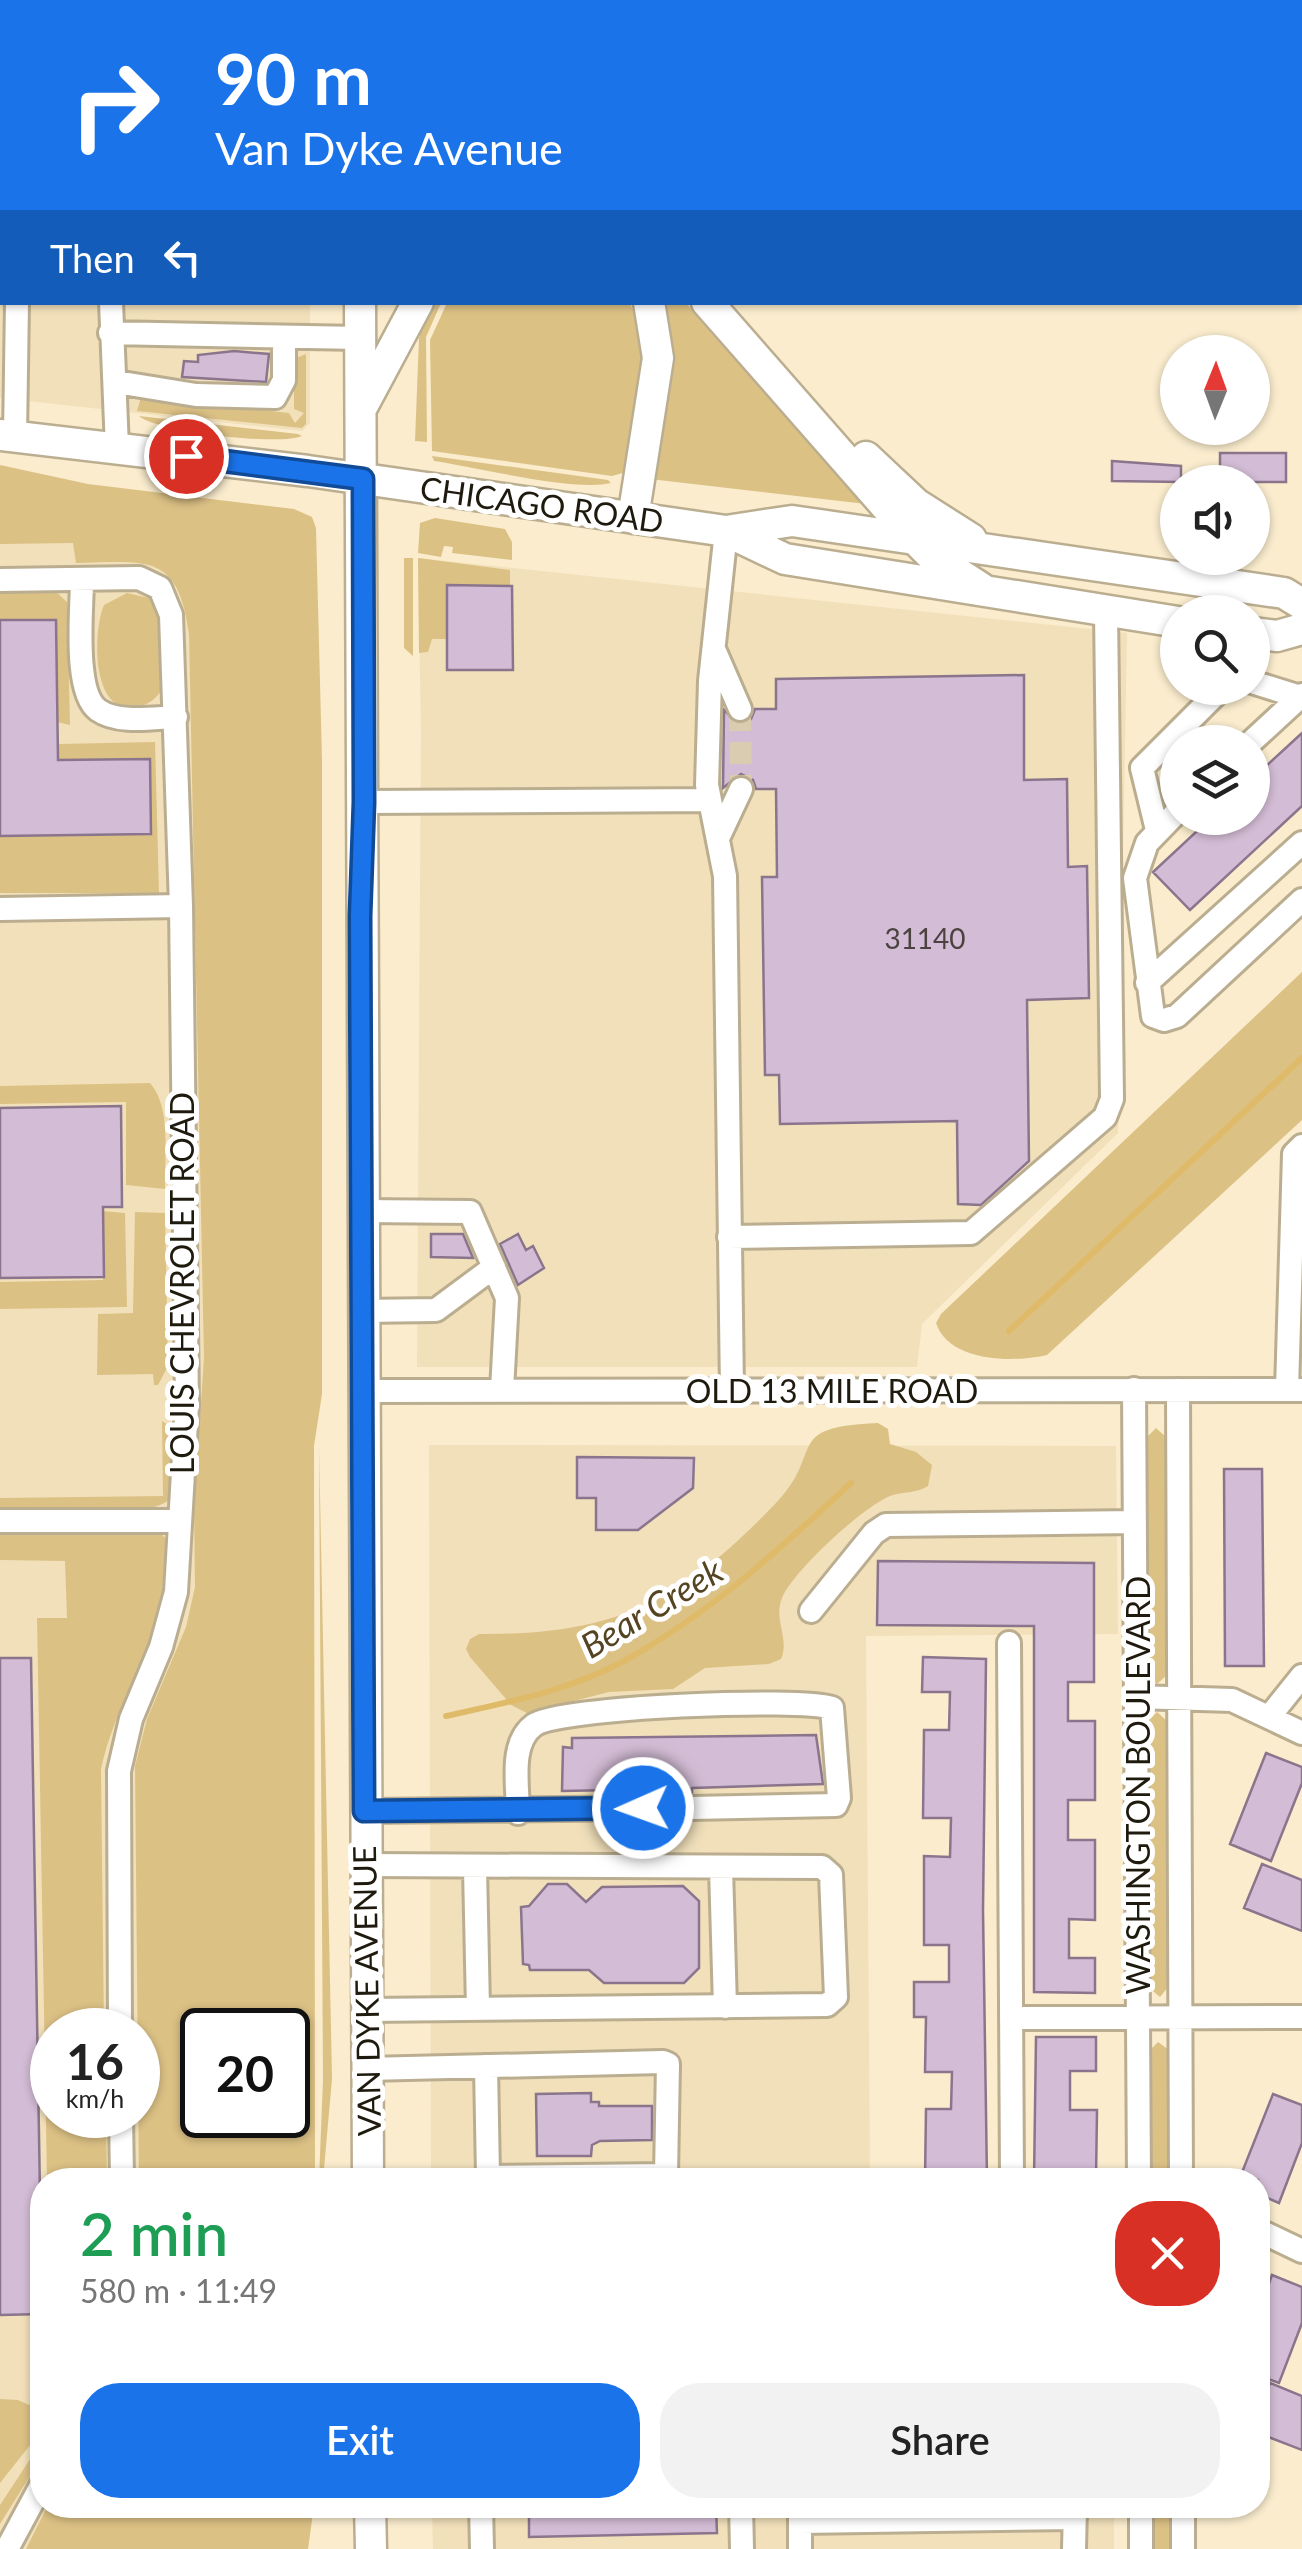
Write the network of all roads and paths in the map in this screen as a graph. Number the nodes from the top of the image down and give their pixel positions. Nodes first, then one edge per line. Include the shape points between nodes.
1 (18, 305) edge
2 (111, 305) edge
3 (360, 305) edge
4 (416, 305) edge
5 (649, 305) edge
6 (710, 305) edge
7 (735, 305) edge
8 (110, 333) junction
9 (284, 338) junction
10 (360, 338) junction
11 (116, 382) junction
12 (361, 408) junction
13 (8, 436) edge
14 (117, 448) junction
15 (363, 479) junction
16 (633, 518) junction
17 (726, 531) junction
18 (913, 537) junction
19 (986, 548) junction
20 (82, 579) junction
21 (0, 580) edge
22 (992, 594) junction
23 (1302, 604) edge
24 (1106, 611) junction
25 (1160, 619) edge
26 (1302, 628) edge
27 (1270, 635) edge
28 (714, 649) junction
29 (1270, 687) edge
30 (1301, 696) edge
31 (1205, 705) edge
32 (740, 709) tunnel mouth
33 (176, 717) junction
34 (1269, 725) edge
35 (740, 788) tunnel mouth
36 (710, 800) junction
37 (364, 802) junction
38 (1160, 827) edge
39 (1157, 830) junction
40 (719, 836) junction
41 (1302, 843) edge
42 (1302, 900) edge
43 (181, 906) junction
44 (0, 909) edge
45 (1146, 983) junction
46 (1302, 1146) edge
47 (361, 1211) junction
48 (729, 1238) junction
49 (494, 1267) junction
50 (361, 1311) junction
51 (1134, 1389) junction
52 (502, 1390) junction
53 (732, 1390) junction
54 (1178, 1390) junction
55 (1295, 1390) edge
56 (362, 1391) junction
57 (178, 1520) junction
58 (0, 1521) edge
59 (1135, 1522) junction
60 (811, 1611) dead end
61 (1008, 1643) dead end
62 (1302, 1676) edge
63 (1136, 1697) junction
64 (1179, 1697) junction
65 (1269, 1717) junction
66 (1302, 1733) edge
67 (668, 1808) dead end
68 (692, 1808) dead end
69 (364, 1811) junction
70 (518, 1812) junction
71 (366, 1865) junction
72 (475, 1868) junction
73 (721, 1868) junction
74 (725, 2007) junction
75 (120, 2008) edge
76 (478, 2009) junction
77 (366, 2010) junction
78 (1302, 2016) edge
79 (1011, 2018) junction
80 (1138, 2018) junction
81 (1181, 2018) junction
82 (486, 2066) junction
83 (367, 2069) junction
84 (121, 2138) edge
85 (122, 2168) edge
86 (368, 2168) edge
87 (488, 2168) edge
88 (666, 2168) edge
89 (1012, 2168) edge
90 (1139, 2168) edge
91 (1181, 2168) edge
92 (1270, 2236) edge
93 (1302, 2252) edge
94 (30, 2506) edge
95 (370, 2518) edge
96 (481, 2518) edge
97 (741, 2518) edge
98 (800, 2518) edge
99 (1075, 2518) edge
100 (1140, 2518) edge
101 (1182, 2518) edge
102 (7, 2549) edge
103 (371, 2549) edge
104 (482, 2549) edge
105 (742, 2549) edge
106 (800, 2549) edge
107 (1074, 2549) edge
108 (1141, 2549) edge
109 (1183, 2549) edge

1 - 13 street
2 - 8 street
3 - 10 main road, VAN DYKE AVENUE
4 - 12 main road
5 - 16 main road via 658,358
6 - 18 main road
7 - 19 main road via 905,495
8 - 9 street
8 - 11 street
9 - 10 street
9 - 11 street via 284,380 275,396 196,395
10 - 12 main road, VAN DYKE AVENUE
11 - 14 street
12 - 15 main road, VAN DYKE AVENUE
13 - 14 main road, CHICAGO ROAD
14 - 15 main road, CHICAGO ROAD
15 - 16 main road, CHICAGO ROAD
15 - 37 main road, VAN DYKE AVENUE
16 - 17 main road, CHICAGO ROAD
17 - 18 main road, CHICAGO ROAD via 792,521
17 - 22 main road, CHICAGO ROAD via 785,559
17 - 28 street
18 - 19 main road, CHICAGO ROAD
18 - 22 main road
19 - 23 main road, CHICAGO ROAD via 1284,592
20 - 21 street
20 - 33 street, LOUIS CHEVROLET ROAD via 139,578 160,588 170,615
20 - 33 street via 82,669 97,710 122,718
22 - 24 main road, CHICAGO ROAD
24 - 25 main road, CHICAGO ROAD
24 - 48 street via 1112,1099 1105,1117 970,1234
26 - 27 main road
28 - 32 street
28 - 36 street
29 - 30 street
30 - 34 street
31 - 39 street via 1142,768
33 - 43 street, LOUIS CHEVROLET ROAD
35 - 40 street
36 - 37 street
36 - 40 street
37 - 47 main road, VAN DYKE AVENUE
38 - 39 street
39 - 45 street via 1138,858 1135,878
40 - 48 street via 725,876
41 - 45 street
42 - 45 street via 1176,1016 1152,1016
43 - 44 street
43 - 57 street, LOUIS CHEVROLET ROAD via 187,1406
46 - 55 street via 1294,1154
47 - 49 street via 470,1212
47 - 50 main road, VAN DYKE AVENUE
48 - 53 street
49 - 50 street via 436,1310
49 - 52 street via 507,1298
50 - 56 main road, VAN DYKE AVENUE
51 - 53 street, OLD 13 MILE ROAD
51 - 54 street, OLD 13 MILE ROAD
51 - 59 street, WASHINGTON BOULEVARD
52 - 53 street, OLD 13 MILE ROAD
52 - 56 street, OLD 13 MILE ROAD
54 - 55 street, OLD 13 MILE ROAD
54 - 64 street, WASHINGTON BOULEVARD
56 - 69 main road, VAN DYKE AVENUE
57 - 58 street
57 - 75 street, LOUIS CHEVROLET ROAD via 170,1619 131,1720 119,1772
59 - 60 street via 886,1526
59 - 63 street, WASHINGTON BOULEVARD
61 - 79 street
62 - 65 street
63 - 64 street
63 - 80 street, WASHINGTON BOULEVARD
64 - 65 street via 1232,1700
64 - 81 street, WASHINGTON BOULEVARD
65 - 66 street
67 - 70 street
68 - 70 street via 836,1805 832,1708 615,1709 535,1724 518,1753
69 - 70 street
69 - 71 main road, VAN DYKE AVENUE
71 - 72 street
71 - 77 main road, VAN DYKE AVENUE
72 - 73 street
72 - 76 street
73 - 74 street
73 - 74 street via 828,1870 836,1997 826,2005
74 - 76 street
76 - 77 street
77 - 83 main road, VAN DYKE AVENUE
78 - 81 street
79 - 80 street
79 - 89 street
80 - 81 street
80 - 90 street, WASHINGTON BOULEVARD
81 - 91 street, WASHINGTON BOULEVARD
82 - 83 street
82 - 87 street
82 - 88 street via 668,2064
83 - 86 main road, VAN DYKE AVENUE
84 - 85 street
92 - 93 street
94 - 102 street
95 - 103 main road
96 - 104 street
97 - 105 street
98 - 106 street
99 - 107 street
100 - 108 street
101 - 109 street

